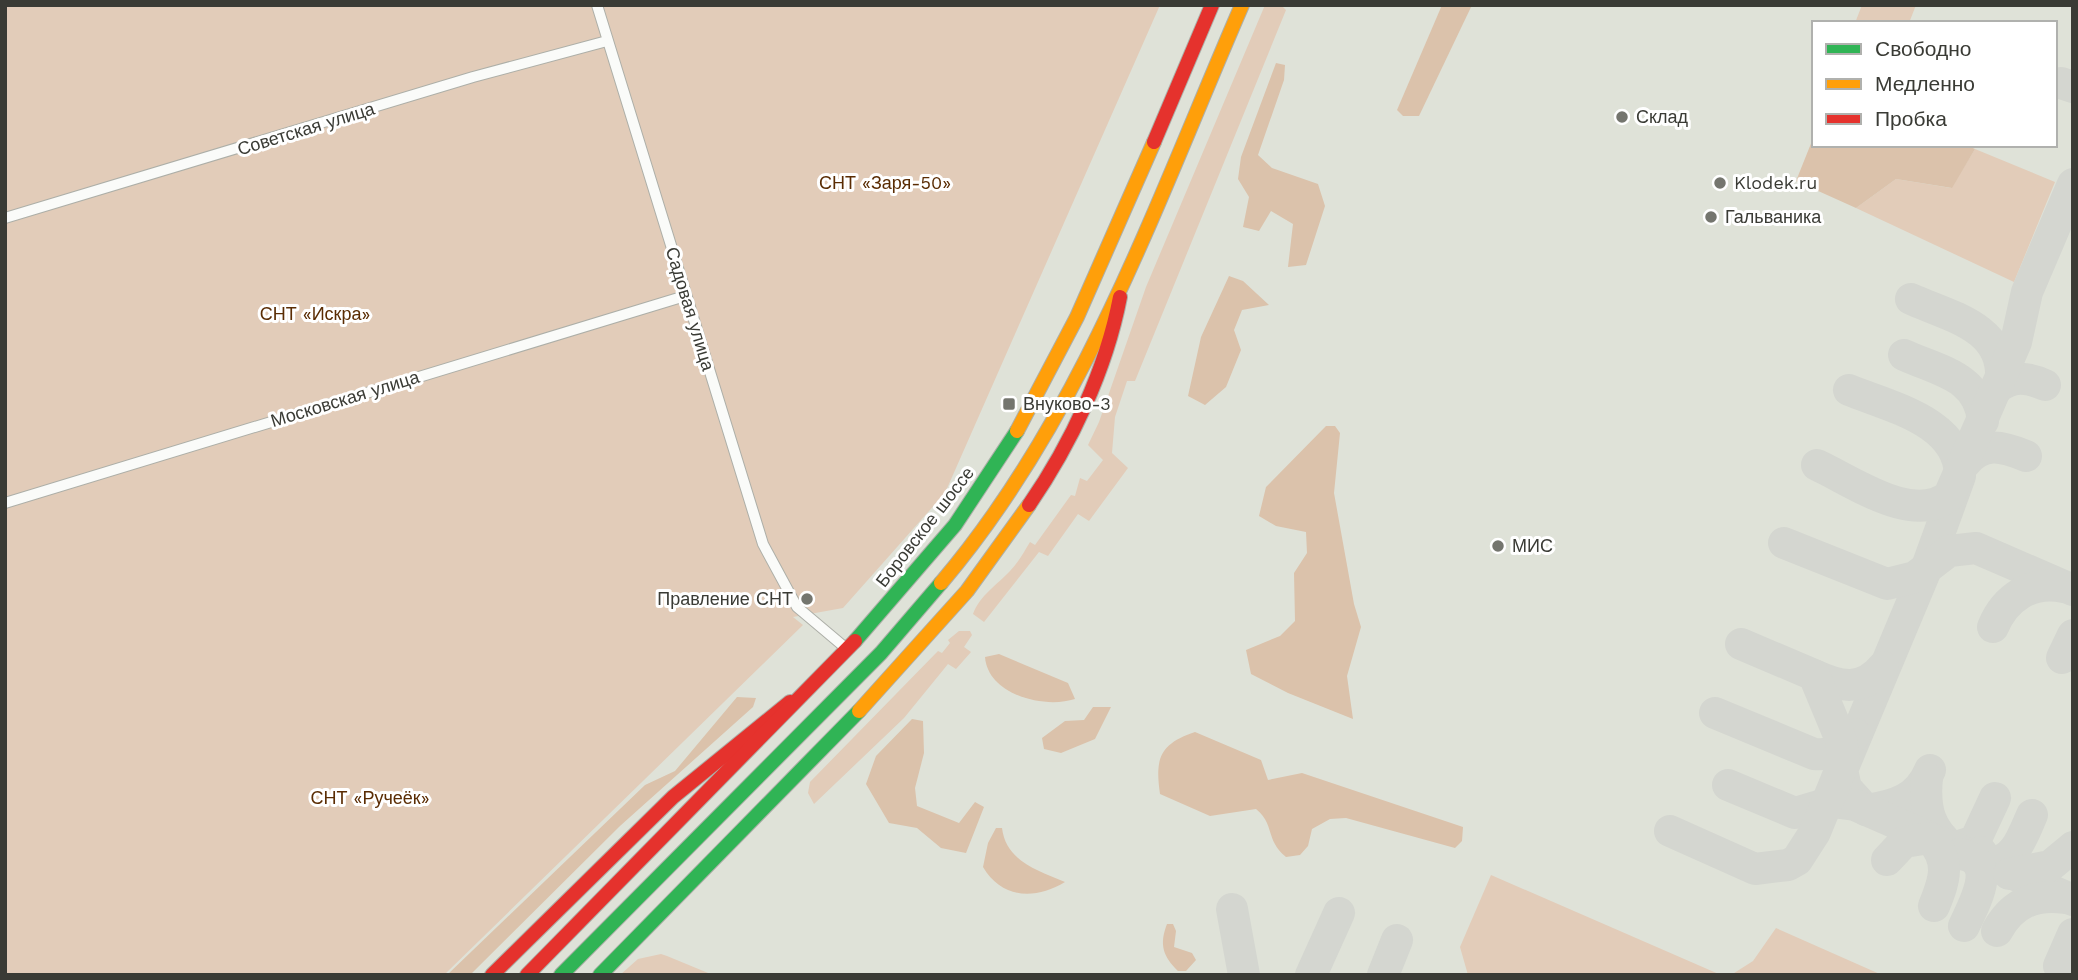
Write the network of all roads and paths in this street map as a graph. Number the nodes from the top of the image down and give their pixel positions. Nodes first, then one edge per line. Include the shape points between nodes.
1 (597, 5) edge
2 (1212, 5) edge
3 (1242, 5) edge
4 (607, 41) junction
5 (5, 218) edge
6 (1120, 288) junction
7 (685, 296) junction
8 (5, 503) edge
9 (848, 650) junction
10 (808, 690) junction
11 (492, 975) edge
12 (527, 975) edge
13 (561, 975) edge
14 (600, 975) edge

1 - 4 street, Садовая улица
2 - 9 main road, Боровское шоссе via 1094,279 1026,414 966,510
3 - 6 main road
4 - 5 street, Советская улица
4 - 7 street, Садовая улица
6 - 13 main road via 1033,458 963,557 881,653
6 - 14 main road via 1111,339 1067,446 1001,547 886,684
7 - 8 street, Московская улица
7 - 9 street, Садовая улица via 763,544 797,607
9 - 10 main road, Боровское шоссе
10 - 11 main road via 758,725 678,795
10 - 12 main road, Боровское шоссе

